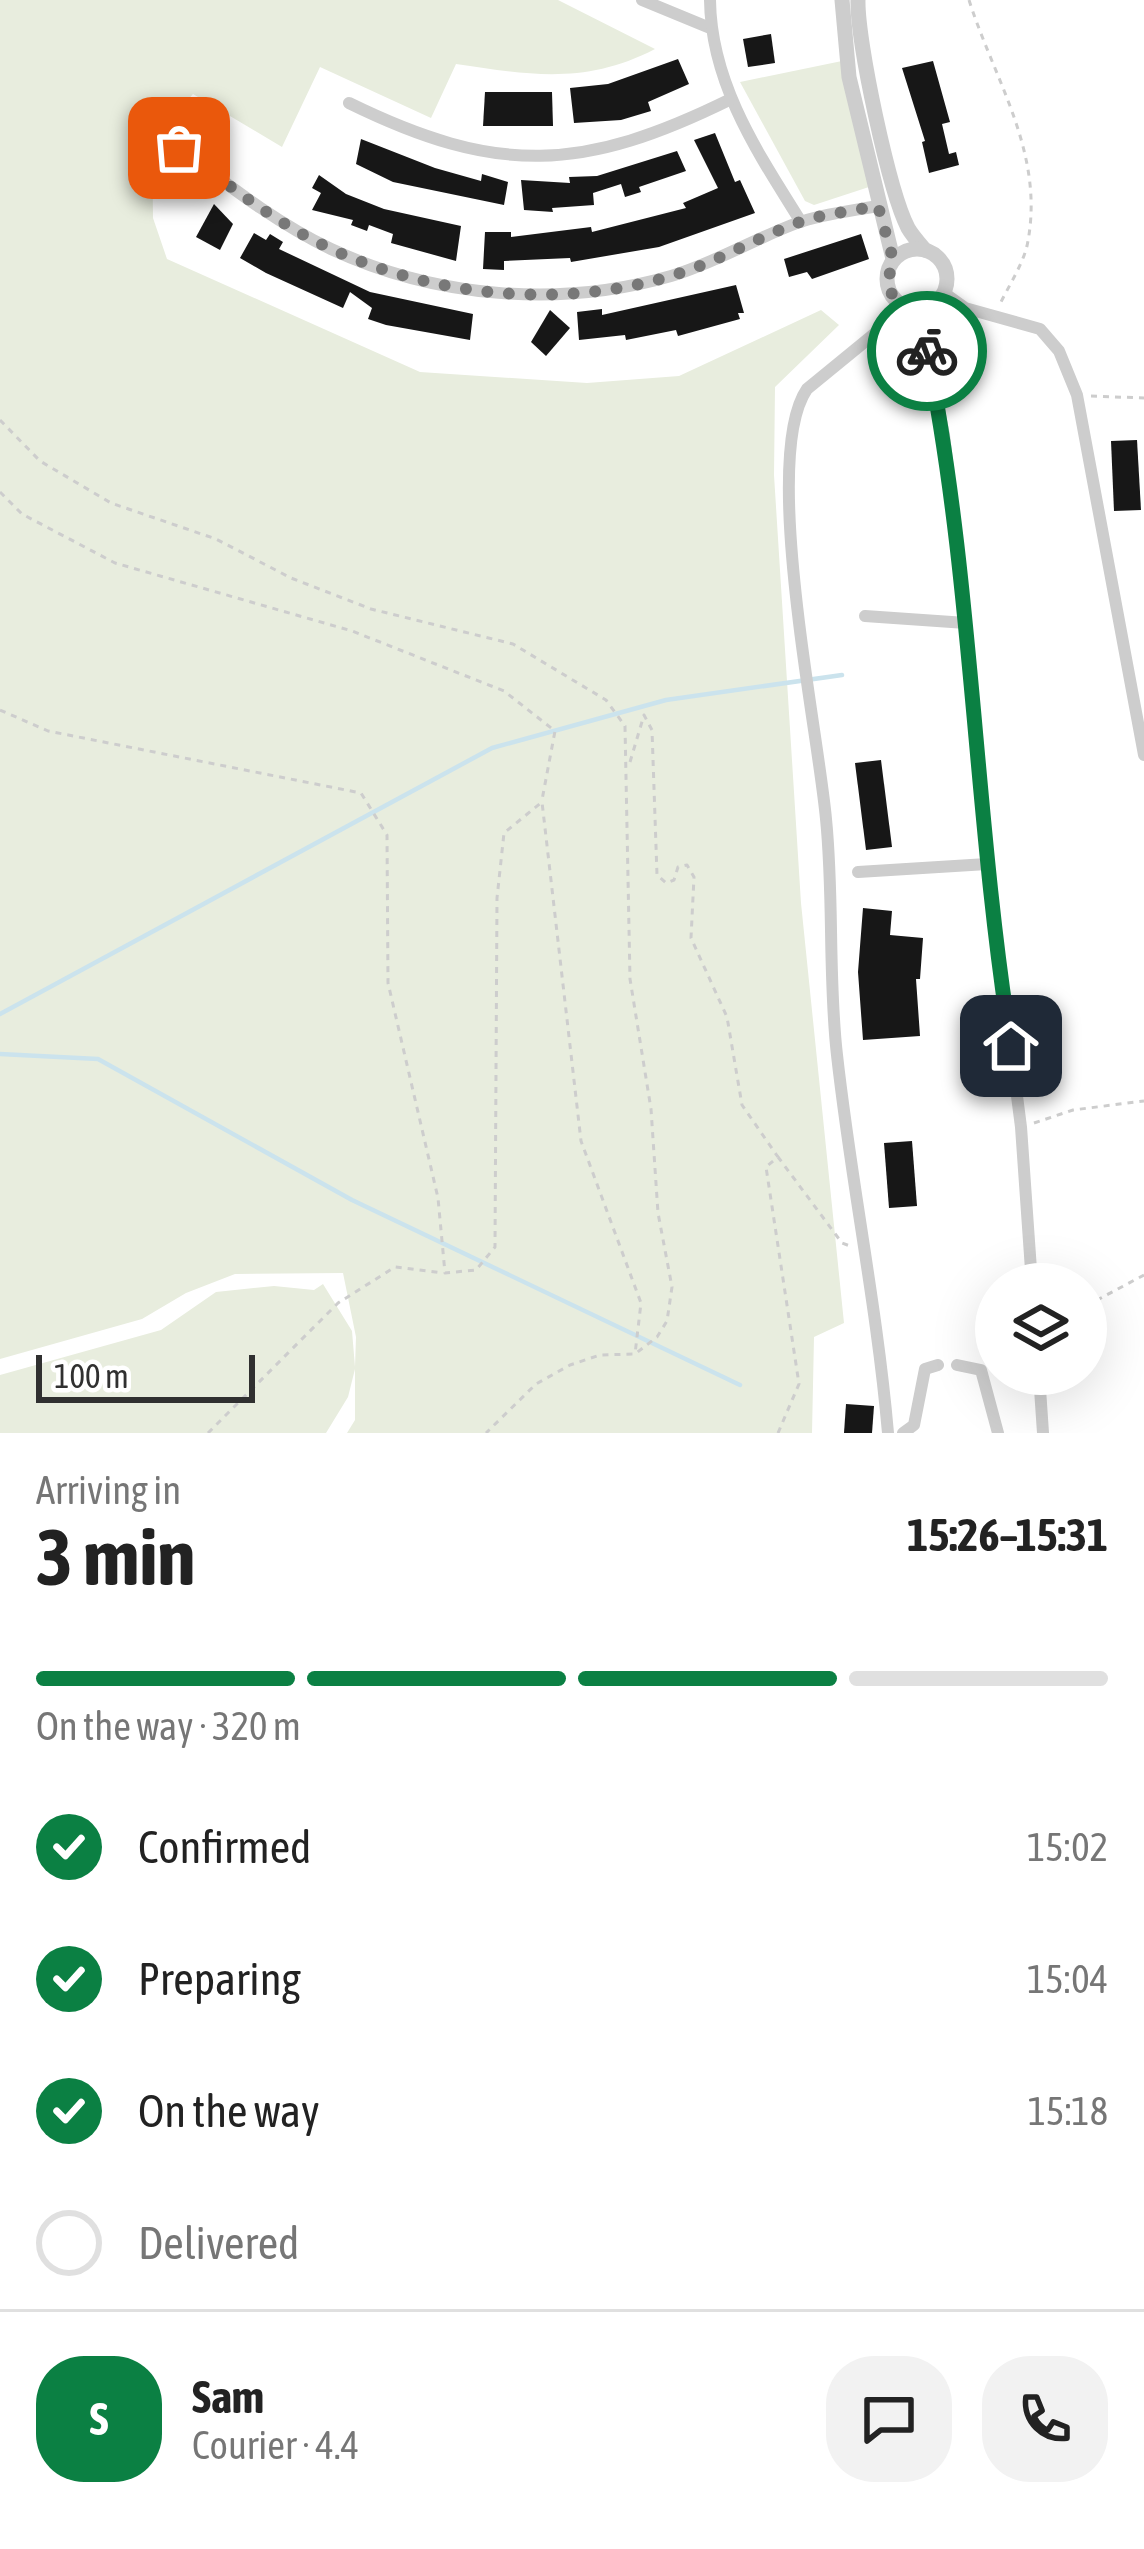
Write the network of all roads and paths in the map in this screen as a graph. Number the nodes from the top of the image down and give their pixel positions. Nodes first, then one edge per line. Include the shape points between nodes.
1 (643, 0) edge
2 (710, 0) edge
3 (842, 0) edge
4 (858, 0) edge
5 (969, 0) edge
6 (710, 28) junction
7 (731, 99) junction
8 (349, 103) dead end
9 (179, 148) dead end
10 (878, 206) junction
11 (801, 222) junction
12 (925, 250) junction
13 (893, 259) junction
14 (944, 293) junction
15 (912, 309) junction
16 (996, 313) junction
17 (1077, 395) junction
18 (1144, 398) edge
19 (0, 420) edge
20 (0, 492) edge
21 (866, 616) dead end
22 (966, 623) junction
23 (0, 710) edge
24 (1144, 755) edge
25 (629, 766) junction
26 (542, 802) junction
27 (987, 864) junction
28 (858, 872) dead end
29 (1144, 1101) edge
30 (1021, 1127) junction
31 (778, 1157) junction
32 (868, 1252) junction
33 (1031, 1263) edge
34 (445, 1274) junction
35 (1144, 1275) edge
36 (1107, 1295) edge
37 (635, 1354) junction
38 (938, 1365) dead end
39 (957, 1365) dead end
40 (1040, 1395) edge
41 (208, 1433) edge
42 (486, 1433) edge
43 (778, 1433) edge
44 (888, 1433) edge
45 (904, 1433) edge
46 (998, 1433) edge
47 (1043, 1433) edge

1 - 6 street
2 - 6 street
3 - 10 street via 849,77
4 - 12 street via 885,149 907,226
5 - 16 path via 1023,138 1032,184 1027,249
6 - 7 street
7 - 8 street via 623,145 545,157 473,153
7 - 11 street
9 - 11 street via 332,249 478,292 562,294 646,283
10 - 11 street
10 - 13 street
12 - 13 street
12 - 14 street via 947,272
13 - 15 street via 887,286
14 - 15 street
14 - 16 street via 965,308
15 - 22 street via 944,435
15 - 32 street via 807,389 791,426 790,536 826,821 835,1037
16 - 17 street via 1040,329
17 - 18 path
17 - 24 street
19 - 25 path via 40,461 111,503 216,539 371,609 513,644 616,711
20 - 26 path via 22,514 115,562 352,631 504,691 555,731
21 - 22 street
22 - 27 street
23 - 34 path via 48,731 361,793 387,835 388,983 438,1198
25 - 31 path via 644,715 652,730 657,875 666,883 687,866 694,877 691,938 727,1017 742,1105
25 - 37 path via 630,980 672,1287 667,1322
26 - 34 path via 504,833 497,898 495,1247 476,1270
26 - 37 path via 581,1141 641,1303
27 - 28 street
27 - 30 street
29 - 30 path via 1073,1109
30 - 33 street
31 - 32 path via 842,1243
31 - 43 path via 766,1167 799,1384
32 - 44 street
34 - 41 path via 395,1267 338,1303
35 - 36 path
37 - 42 path via 570,1365 536,1384
38 - 45 street via 925,1369 914,1425
39 - 46 street via 981,1370
40 - 47 street

